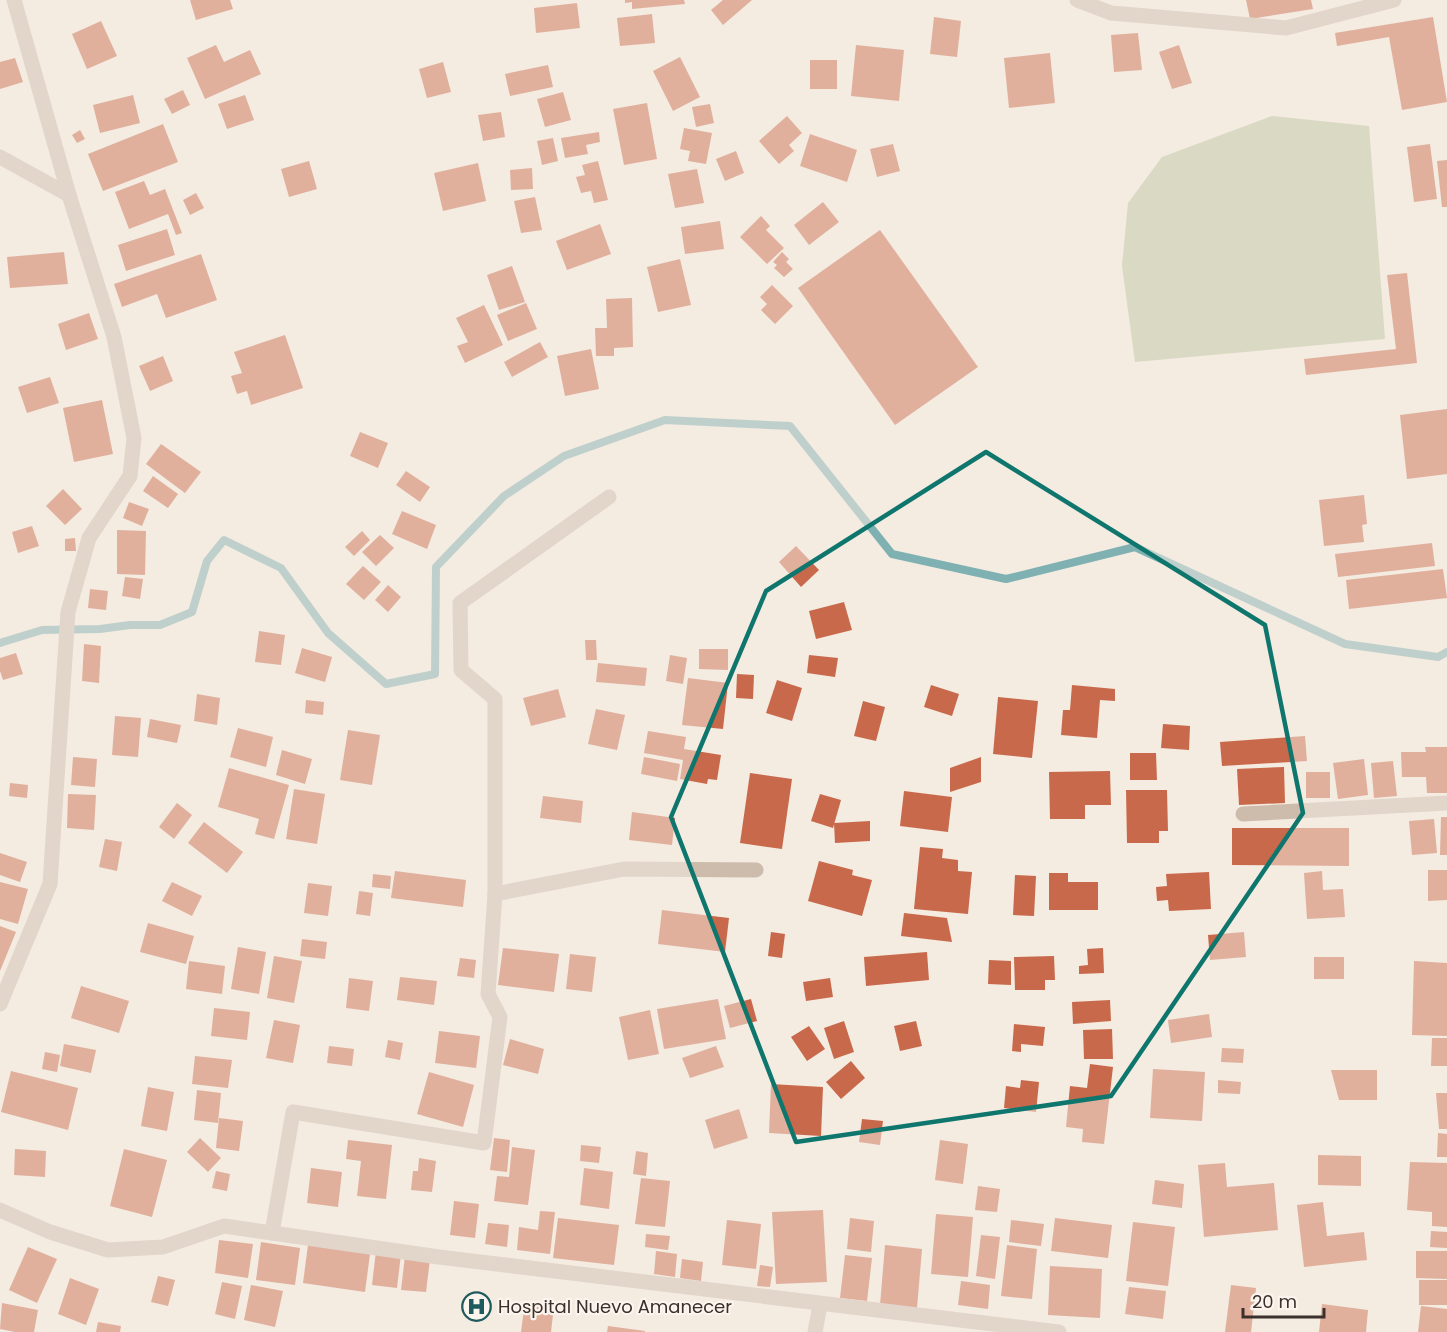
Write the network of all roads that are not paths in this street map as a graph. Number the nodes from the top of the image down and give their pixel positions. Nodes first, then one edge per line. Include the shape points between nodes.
1 (14, 0) edge
2 (1077, 0) edge
3 (1394, 0) edge
4 (0, 157) edge
5 (69, 195) junction
6 (609, 497) dead end
7 (1447, 803) edge
8 (1243, 814) dead end
9 (756, 870) dead end
10 (495, 894) junction
11 (0, 1004) edge
12 (0, 1210) edge
13 (272, 1233) junction
14 (820, 1305) junction
15 (814, 1332) edge
16 (1059, 1332) edge

1 - 5 street
2 - 3 street via 1111,13 1286,28
4 - 5 street
5 - 11 street via 114,337 134,438 130,476 89,538 68,612 50,884
6 - 10 street via 460,603 461,670 495,699
7 - 8 street
9 - 10 street via 624,869
10 - 13 street via 488,994 500,1017 484,1143 293,1112
12 - 13 street via 50,1232 108,1250 163,1247 224,1226
13 - 14 street
14 - 15 street
14 - 16 street

